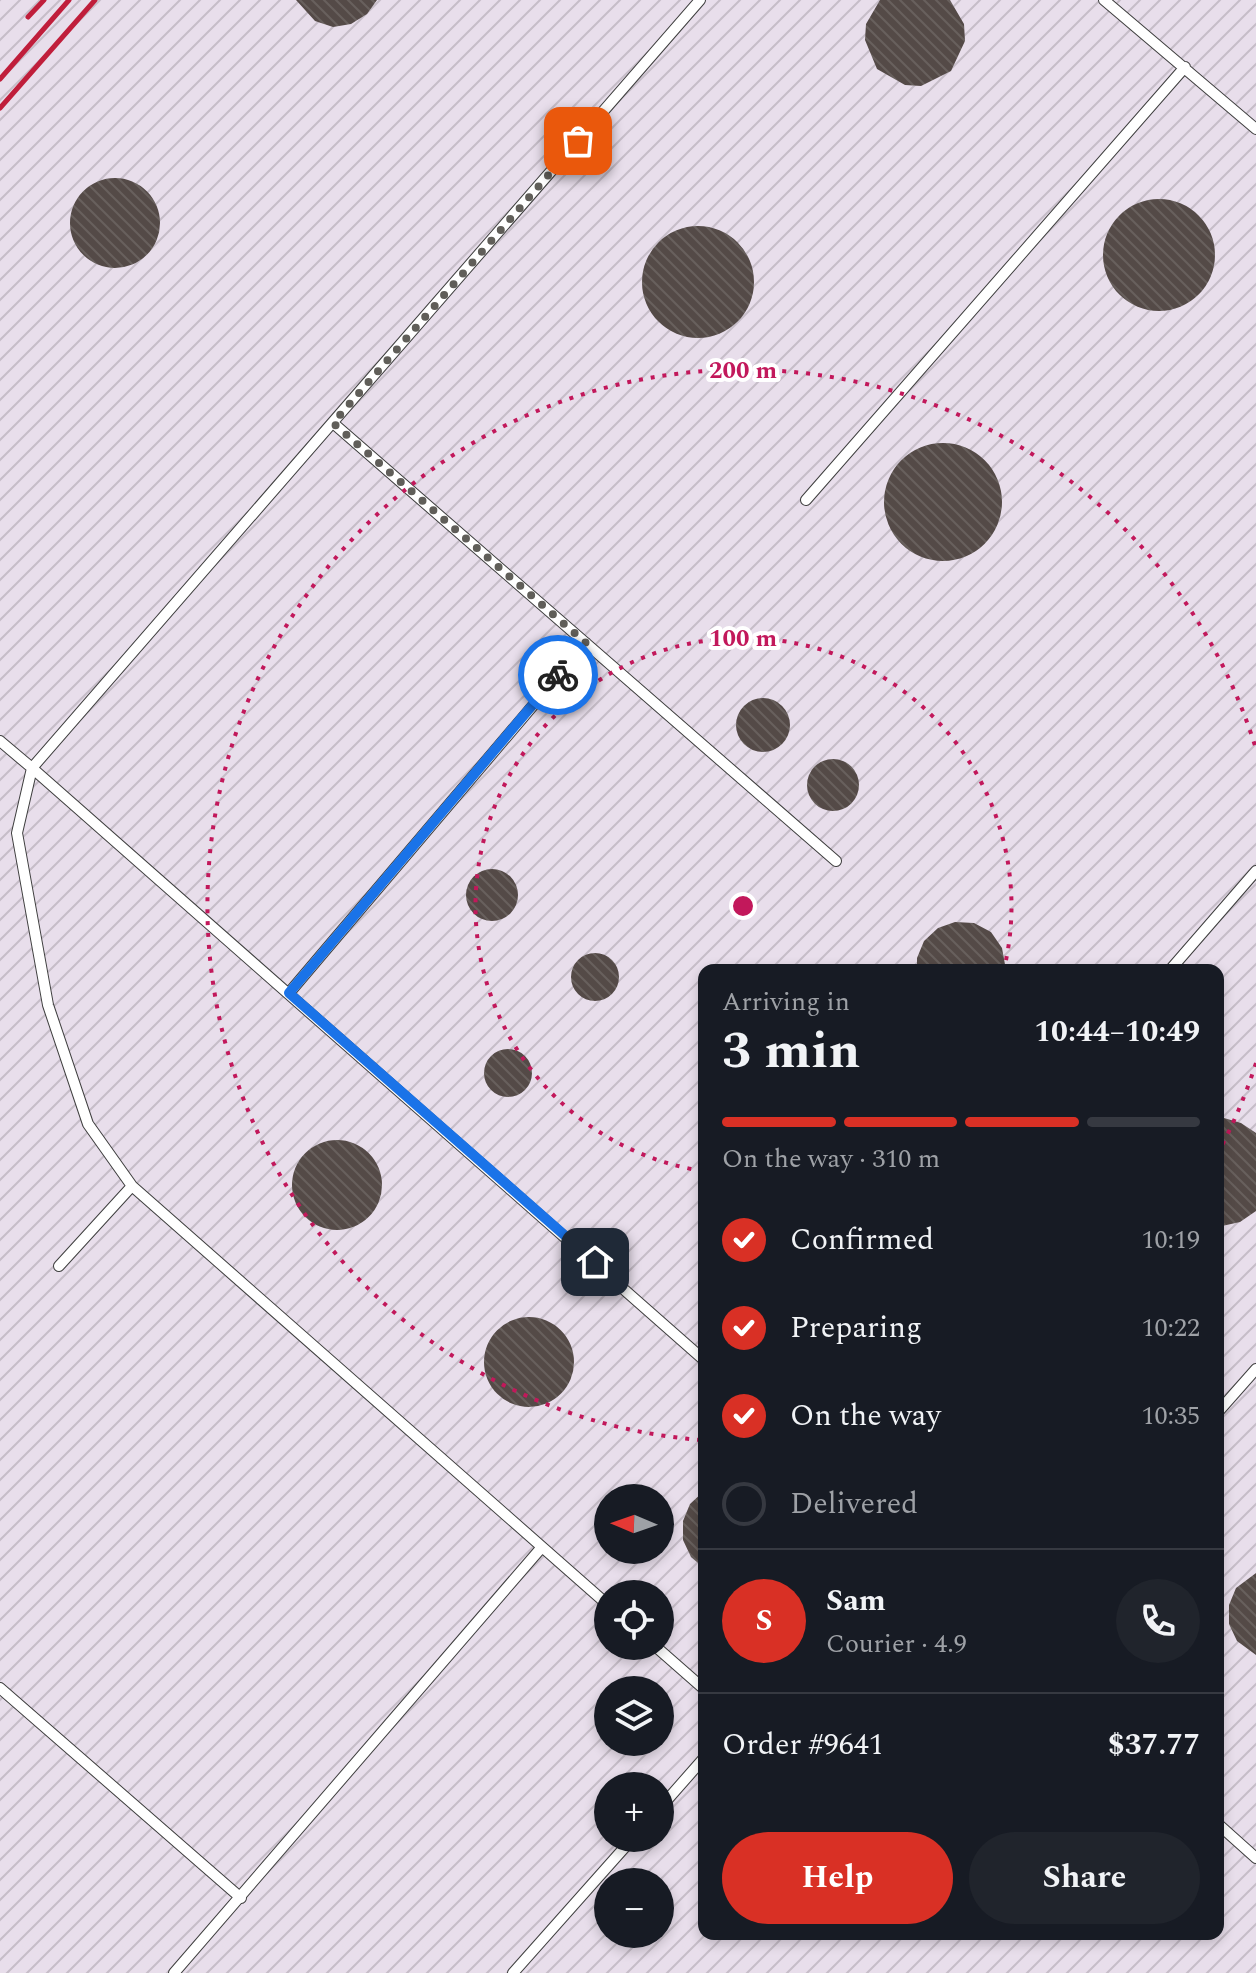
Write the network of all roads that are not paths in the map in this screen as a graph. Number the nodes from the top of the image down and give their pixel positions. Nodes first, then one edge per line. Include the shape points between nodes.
1 (700, 0) edge
2 (1104, 0) edge
3 (1185, 67) junction
4 (1256, 129) edge
5 (333, 423) junction
6 (806, 500) dead end
7 (586, 643) junction
8 (0, 741) edge
9 (32, 768) junction
10 (836, 861) dead end
11 (1256, 871) edge
12 (1175, 964) edge
13 (289, 993) junction
14 (132, 1186) junction
15 (59, 1266) dead end
16 (698, 1355) edge
17 (1256, 1369) edge
18 (1224, 1405) edge
19 (542, 1547) junction
20 (594, 1593) edge
21 (671, 1660) edge
22 (698, 1684) edge
23 (0, 1688) edge
24 (698, 1765) edge
25 (674, 1792) edge
26 (1224, 1829) edge
27 (621, 1852) edge
28 (1256, 1858) edge
29 (241, 1898) junction
30 (174, 1973) edge
31 (513, 1973) edge

1 - 5 lane
2 - 3 lane
3 - 4 lane
3 - 6 lane
5 - 7 lane
5 - 9 lane
7 - 10 lane
7 - 13 lane
8 - 9 lane
9 - 13 lane
9 - 14 lane via 17,833 48,1005 88,1124
11 - 12 lane
13 - 16 lane
14 - 15 lane
14 - 19 lane
17 - 18 lane
19 - 20 lane
19 - 29 lane
21 - 22 lane
23 - 29 lane
24 - 25 lane
26 - 28 lane
27 - 31 lane
29 - 30 lane

